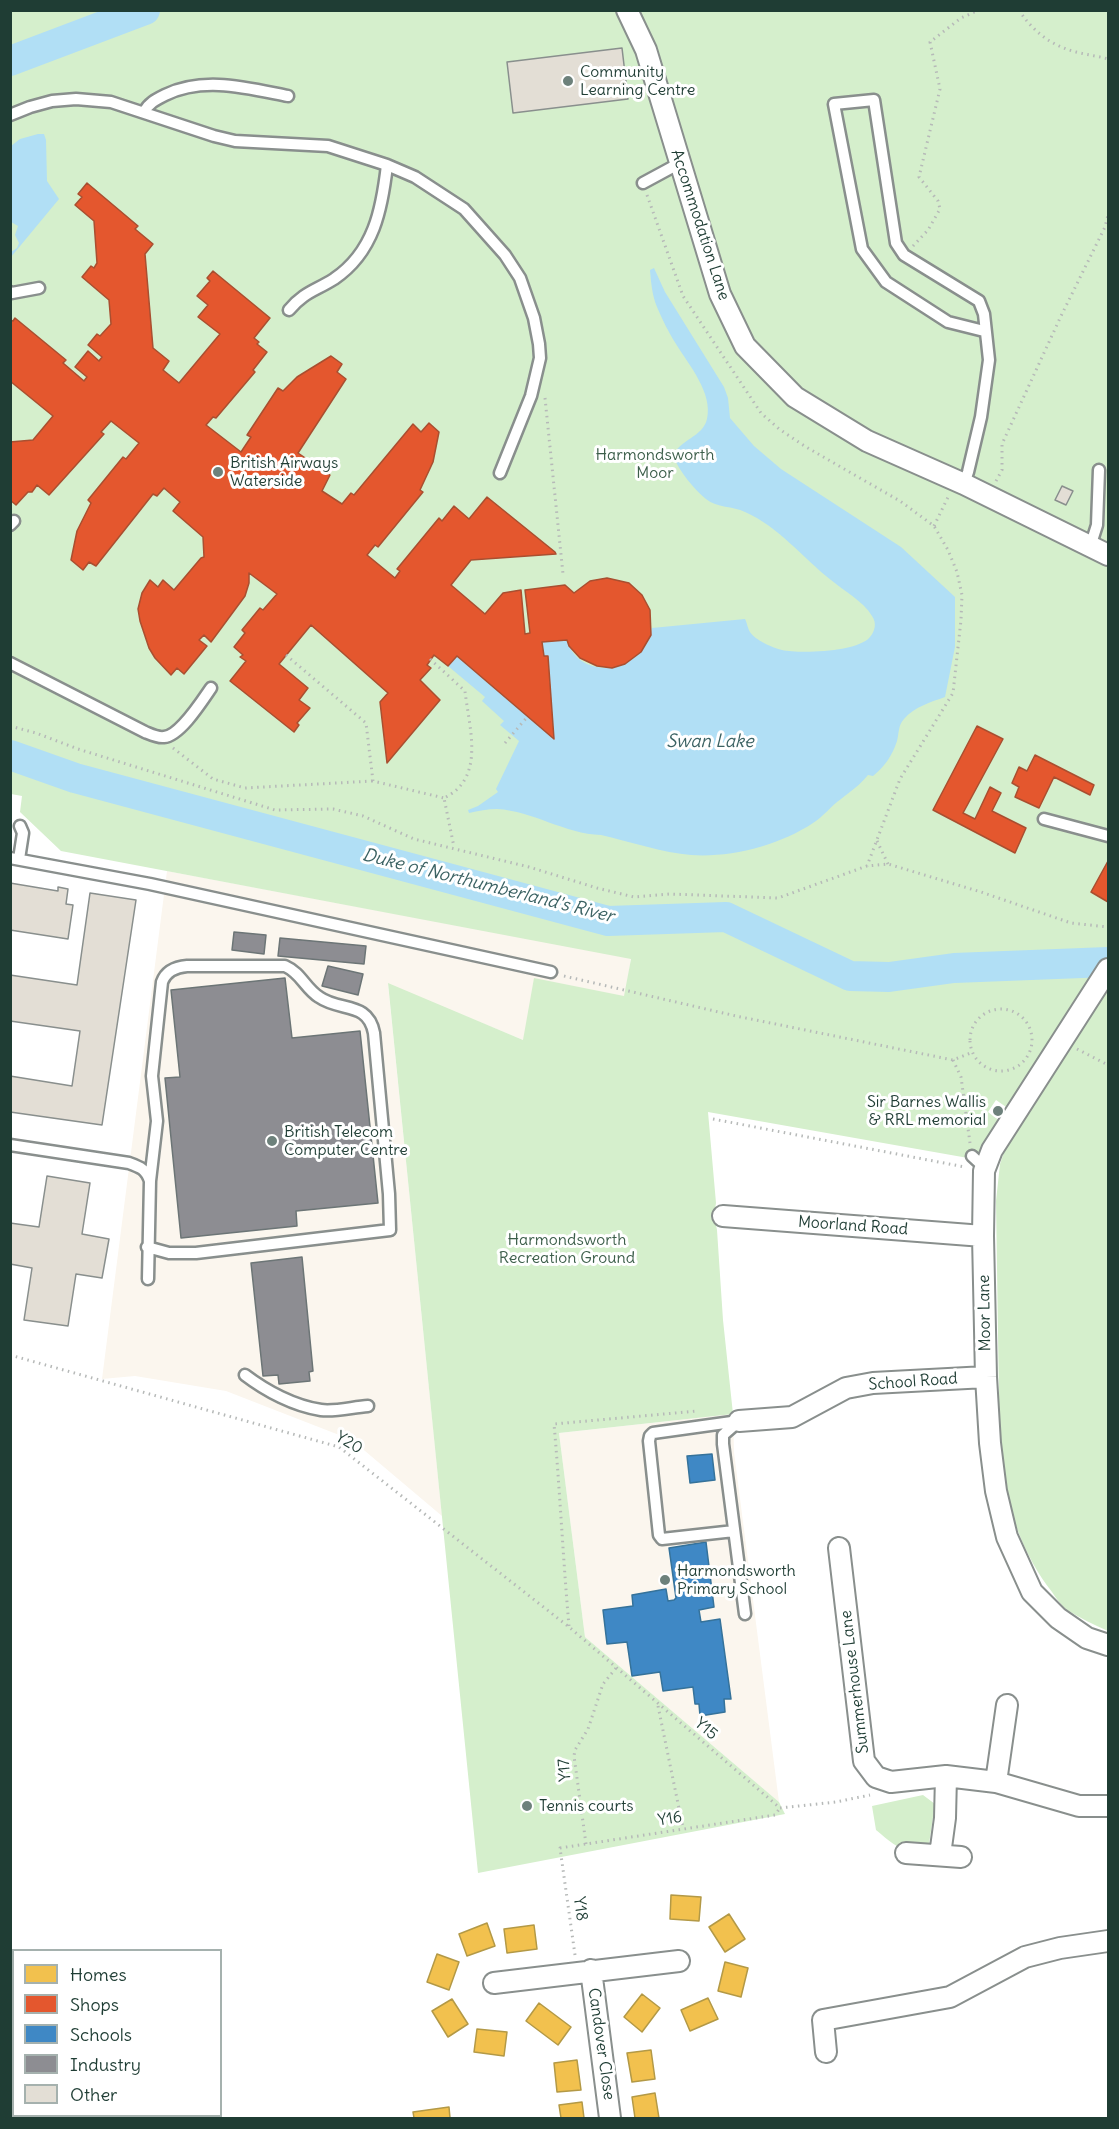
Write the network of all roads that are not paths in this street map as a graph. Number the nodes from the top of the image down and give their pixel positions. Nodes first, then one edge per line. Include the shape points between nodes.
1 (627, 10) edge
2 (288, 96) dead end
3 (144, 112) junction
4 (10, 115) edge
5 (680, 163) junction
6 (387, 165) junction
7 (643, 183) road end
8 (39, 288) dead end
9 (10, 292) edge
10 (289, 310) dead end
11 (984, 331) junction
12 (1099, 470) dead end
13 (500, 473) dead end
14 (958, 487) junction
15 (1090, 547) junction
16 (1108, 555) edge
17 (10, 663) edge
18 (212, 688) dead end
19 (1044, 819) dead end
20 (20, 826) dead end
21 (1108, 836) edge
22 (15, 858) edge
23 (551, 972) road end
24 (1106, 973) edge
25 (10, 1145) edge
26 (150, 1181) junction
27 (723, 1216) dead end
28 (983, 1236) junction
29 (147, 1247) junction
30 (148, 1279) dead end
31 (245, 1375) dead end
32 (986, 1377) junction
33 (368, 1406) dead end
34 (739, 1421) junction
35 (734, 1531) junction
36 (839, 1548) dead end
37 (745, 1614) dead end
38 (1108, 1645) edge
39 (1007, 1705) dead end
40 (946, 1776) junction
41 (996, 1782) junction
42 (1108, 1806) edge
43 (906, 1853) dead end
44 (940, 1855) junction
45 (961, 1857) dead end
46 (1108, 1941) edge
47 (679, 1961) dead end
48 (584, 1971) junction
49 (495, 1983) dead end
50 (826, 2052) dead end
51 (610, 2118) edge

1 - 5 street, Accommodation Lane via 645,51
2 - 3 lane via 212,84 173,92 148,104
3 - 4 lane via 111,102 76,99 30,107
3 - 6 lane via 235,141 328,146
5 - 7 lane
5 - 14 street, Accommodation Lane via 720,294 745,346 795,397 867,441
6 - 10 lane via 381,207 367,243 335,278 300,297
6 - 13 lane via 415,177 464,209 520,278 534,318 540,358 531,396
8 - 9 lane
11 - 11 lane via 979,301 904,255 896,243 874,99 834,104 862,249 886,282 948,322
11 - 14 lane via 989,360 981,417 968,472
12 - 15 lane via 1097,525
14 - 15 street, Accommodation Lane via 987,496
15 - 16 street, Accommodation Lane
17 - 18 lane via 160,737 179,729
19 - 21 lane
20 - 22 lane via 23,833
22 - 23 lane
24 - 28 street, Moor Lane via 980,1164
25 - 26 lane via 129,1163 142,1168
26 - 29 lane
26 - 29 lane via 157,1121 152,1076 162,982 167,973 181,967 285,966 298,974 318,997 367,1016 374,1033 390,1230 196,1253 169,1253
27 - 28 street, Moorland Road
28 - 32 street, Moor Lane
29 - 30 lane
31 - 33 lane via 287,1400 322,1410
32 - 34 street, School Road via 873,1383 846,1388 792,1417
32 - 38 street, Moor Lane via 996,1491 1007,1537 1032,1592 1058,1618 1087,1638
34 - 35 lane via 723,1435
34 - 35 lane via 653,1433 649,1441 662,1539
35 - 37 lane
36 - 40 street, Summerhouse Lane via 864,1761 876,1777 891,1782
39 - 41 street
40 - 41 street
40 - 44 street
41 - 42 street via 1079,1806
43 - 44 street
44 - 45 street
46 - 50 street via 1024,1957 950,1997 823,2020
47 - 48 street, Candover Close
48 - 49 street, Candover Close
48 - 51 street, Candover Close

